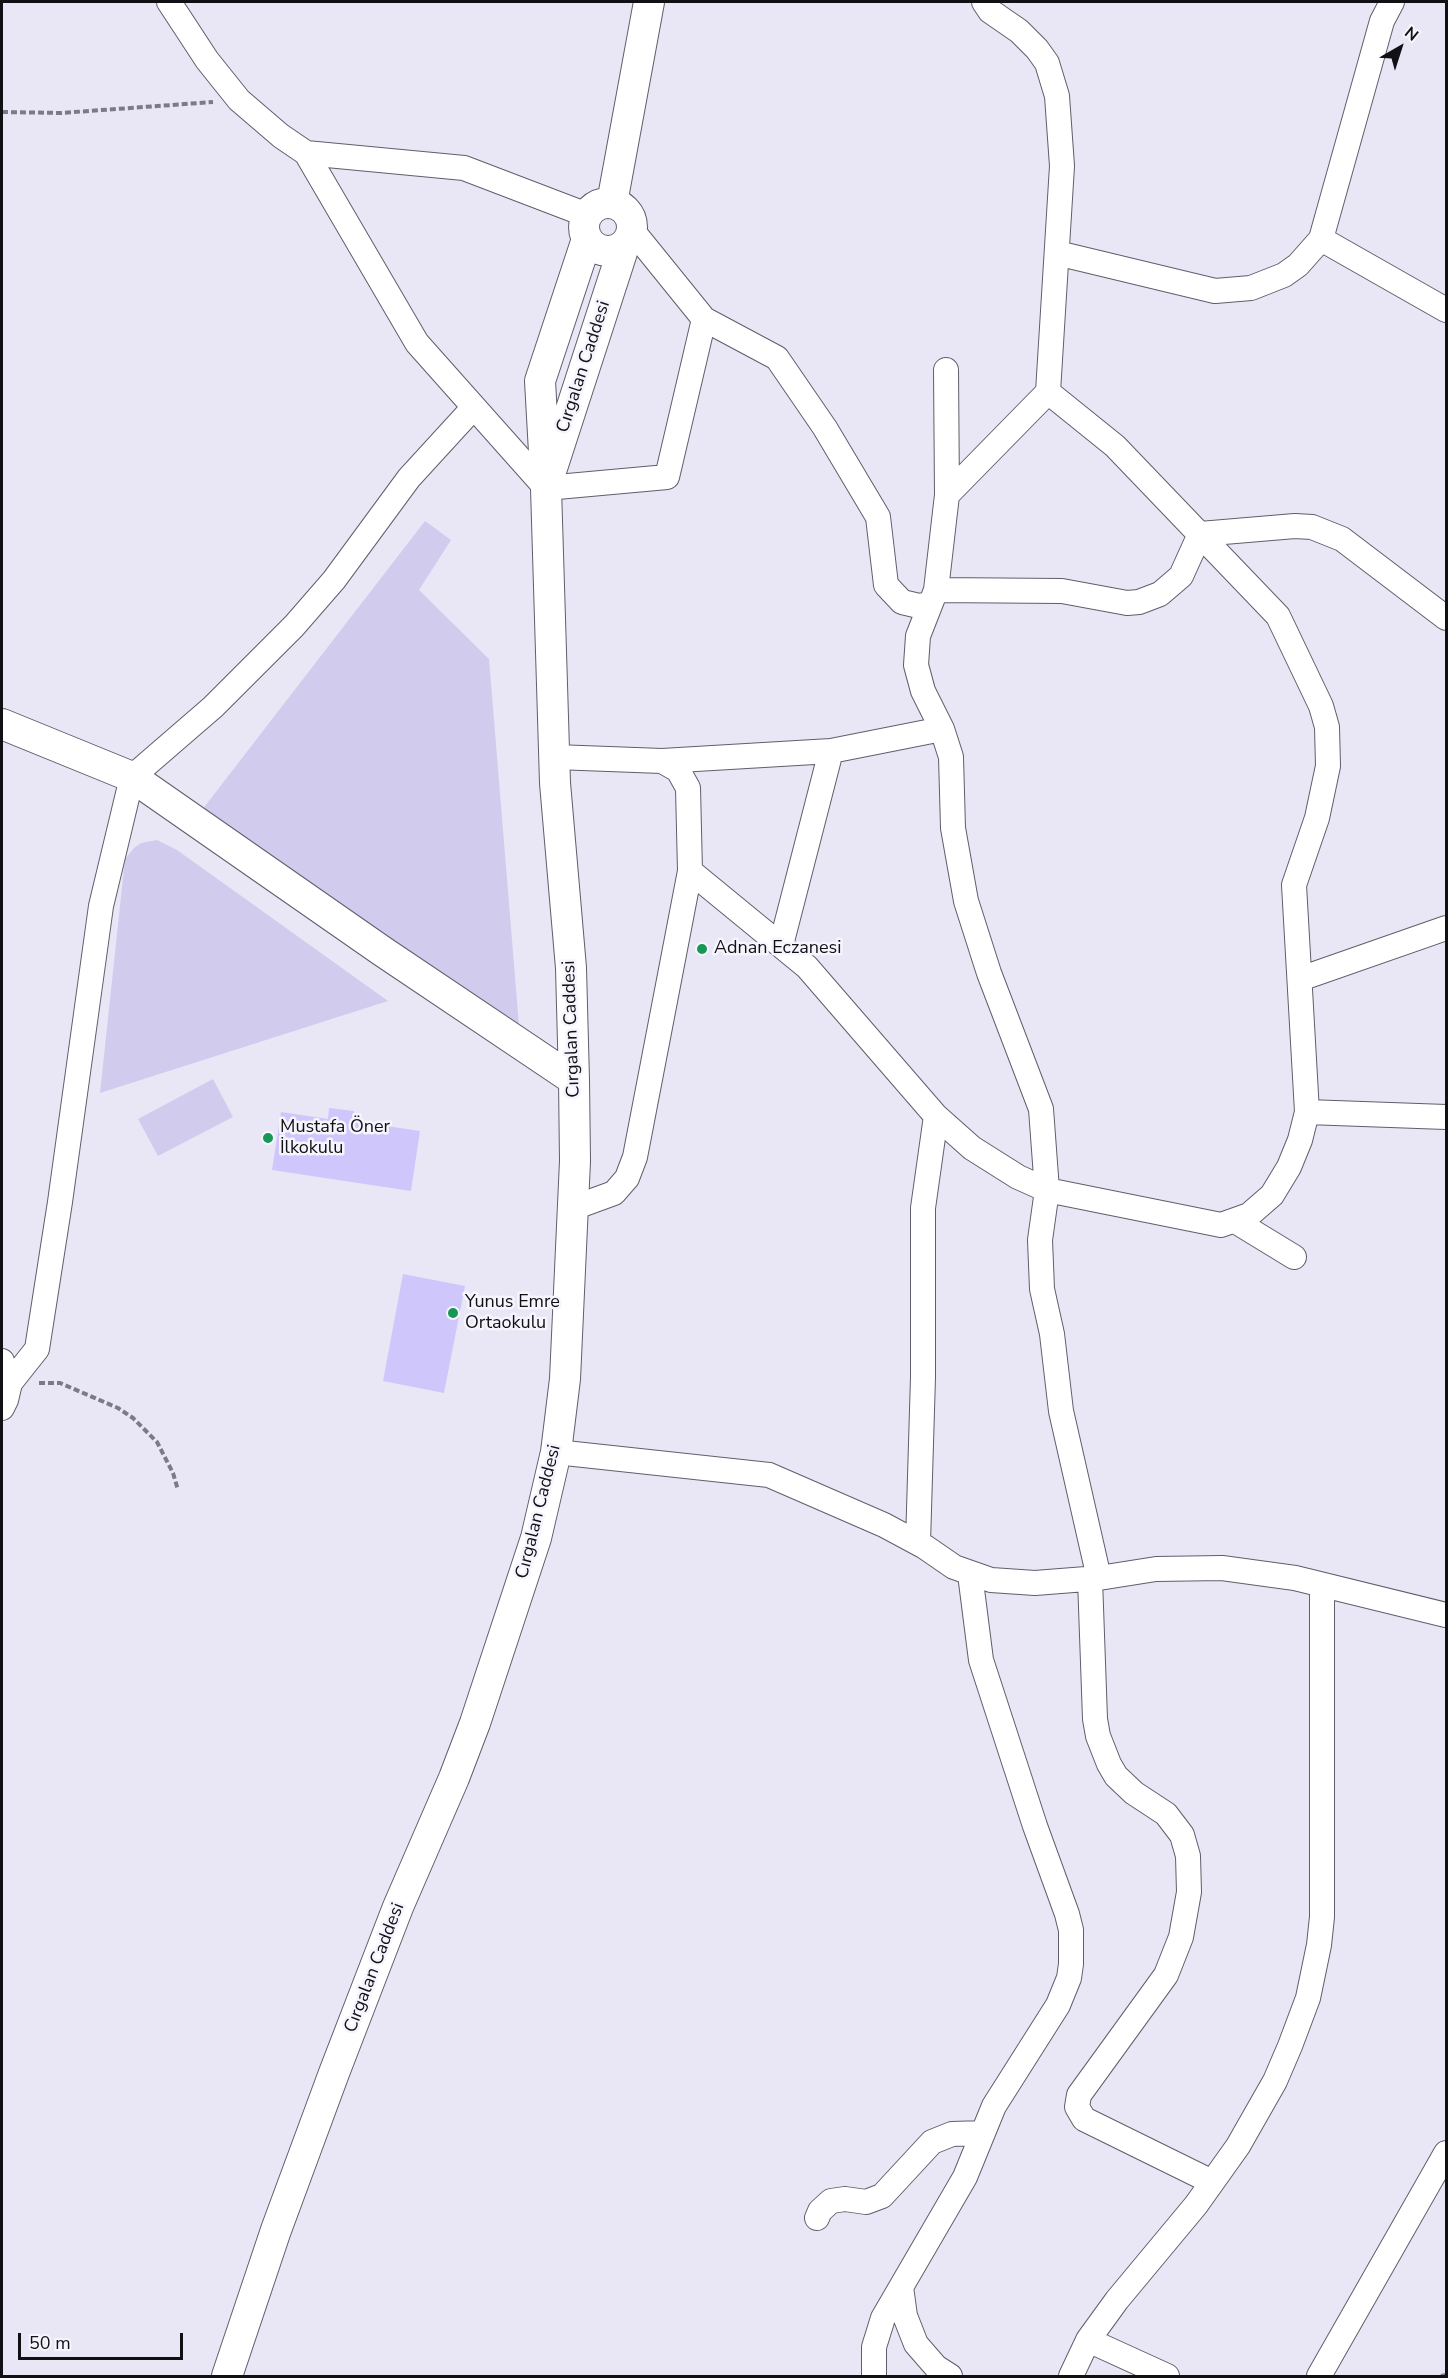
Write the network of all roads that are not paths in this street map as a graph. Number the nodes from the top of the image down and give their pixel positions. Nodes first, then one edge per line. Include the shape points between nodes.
1 (169, 2) edge
2 (649, 2) edge
3 (984, 2) edge
4 (1392, 2) edge
5 (306, 153) junction
6 (595, 219) junction
7 (628, 238) junction
8 (1321, 239) junction
9 (1057, 253) junction
10 (1446, 310) edge
11 (704, 319) junction
12 (946, 370) dead end
13 (1048, 392) junction
14 (474, 407) junction
15 (546, 488) junction
16 (947, 495) junction
17 (1200, 534) junction
18 (932, 597) junction
19 (1446, 618) edge
20 (2, 724) edge
21 (942, 729) junction
22 (831, 752) junction
23 (555, 757) junction
24 (662, 760) junction
25 (132, 777) junction
26 (690, 871) junction
27 (1446, 928) edge
28 (781, 945) junction
29 (1300, 979) junction
30 (574, 1080) junction
31 (1307, 1112) junction
32 (936, 1116) junction
33 (1446, 1117) edge
34 (1047, 1190) junction
35 (573, 1208) junction
36 (1235, 1221) junction
37 (1294, 1257) dead end
38 (5, 1372) edge
39 (2, 1408) edge
40 (556, 1452) junction
41 (918, 1543) junction
42 (970, 1574) junction
43 (1095, 1579) junction
44 (1322, 1585) junction
45 (1446, 1615) edge
46 (983, 2133) junction
47 (1446, 2153) edge
48 (1212, 2182) junction
49 (816, 2218) dead end
50 (901, 2287) junction
51 (1088, 2340) junction
52 (227, 2376) edge
53 (874, 2376) edge
54 (950, 2376) edge
55 (1071, 2376) edge
56 (1167, 2376) edge
57 (1319, 2376) edge

1 - 5 street via 239,100
2 - 6 street, Cırgalan Caddesi
3 - 9 street via 1029,40 1047,63 1053,79 1062,166
4 - 8 street via 1382,21
5 - 6 street via 464,168
5 - 14 street via 417,343
6 - 7 street via 628,213
6 - 7 street via 601,250 613,251
6 - 15 street, Cırgalan Caddesi via 540,381
7 - 11 street
7 - 15 street, Cırgalan Caddesi
8 - 9 street via 1284,275 1233,291 1196,288
8 - 10 street
9 - 13 street
11 - 15 street via 667,477
11 - 18 street via 777,358 878,517 886,585 902,602 919,606
12 - 16 street
13 - 16 street
13 - 17 street via 1115,446
14 - 15 street
14 - 25 street via 408,478 334,580 294,626 213,707
15 - 23 street, Cırgalan Caddesi
16 - 18 street
17 - 18 street via 1181,576 1160,594 1139,602 1062,591
17 - 19 street via 1295,526 1328,532
17 - 29 street via 1278,616 1313,687 1327,727 1329,748 1324,783 1314,829 1294,885
18 - 21 street via 918,636 916,665 923,691
20 - 25 street
21 - 22 street
21 - 34 street via 951,757 953,828 966,901 982,955 1041,1109
22 - 24 street
22 - 28 street
23 - 24 street
23 - 30 street, Cırgalan Caddesi via 571,968
24 - 26 street via 678,770 688,788
25 - 30 street
25 - 38 street via 101,906 37,1349
26 - 28 street
26 - 35 street via 632,1168 614,1193
27 - 29 street
28 - 32 street via 807,967
29 - 31 street
30 - 35 street, Cırgalan Caddesi
31 - 33 street
31 - 36 street via 1282,1182 1261,1206
32 - 34 street via 994,1163
32 - 41 street via 923,1208
34 - 36 street via 1221,1225
34 - 43 street via 1040,1240 1042,1289 1061,1411
35 - 40 street, Cırgalan Caddesi via 565,1379
36 - 37 street
38 - 39 street via 6,1400
40 - 41 street via 769,1475
40 - 52 street, Cırgalan Caddesi via 536,1538 475,1723 334,2073
41 - 42 street
42 - 43 street via 1013,1584
42 - 46 street via 981,1660 1067,1914 1072,1947 1069,1978 1058,2005 994,2106
43 - 44 street via 1156,1569 1213,1568 1259,1572
43 - 48 street via 1098,1736 1116,1776 1166,1814 1182,1835 1188,1856 1189,1892 1181,1937 1166,1976 1078,2095 1077,2107 1084,2119
44 - 45 street
44 - 48 street via 1322,1917 1314,1973 1300,2022 1275,2081 1238,2146
46 - 49 street via 952,2134 932,2142 882,2196 866,2202 838,2199 825,2206
46 - 50 street via 965,2177
47 - 57 street
48 - 51 street via 1143,2265
50 - 53 street via 878,2332
50 - 54 street via 905,2316 916,2344 936,2367
51 - 55 street
51 - 56 street

